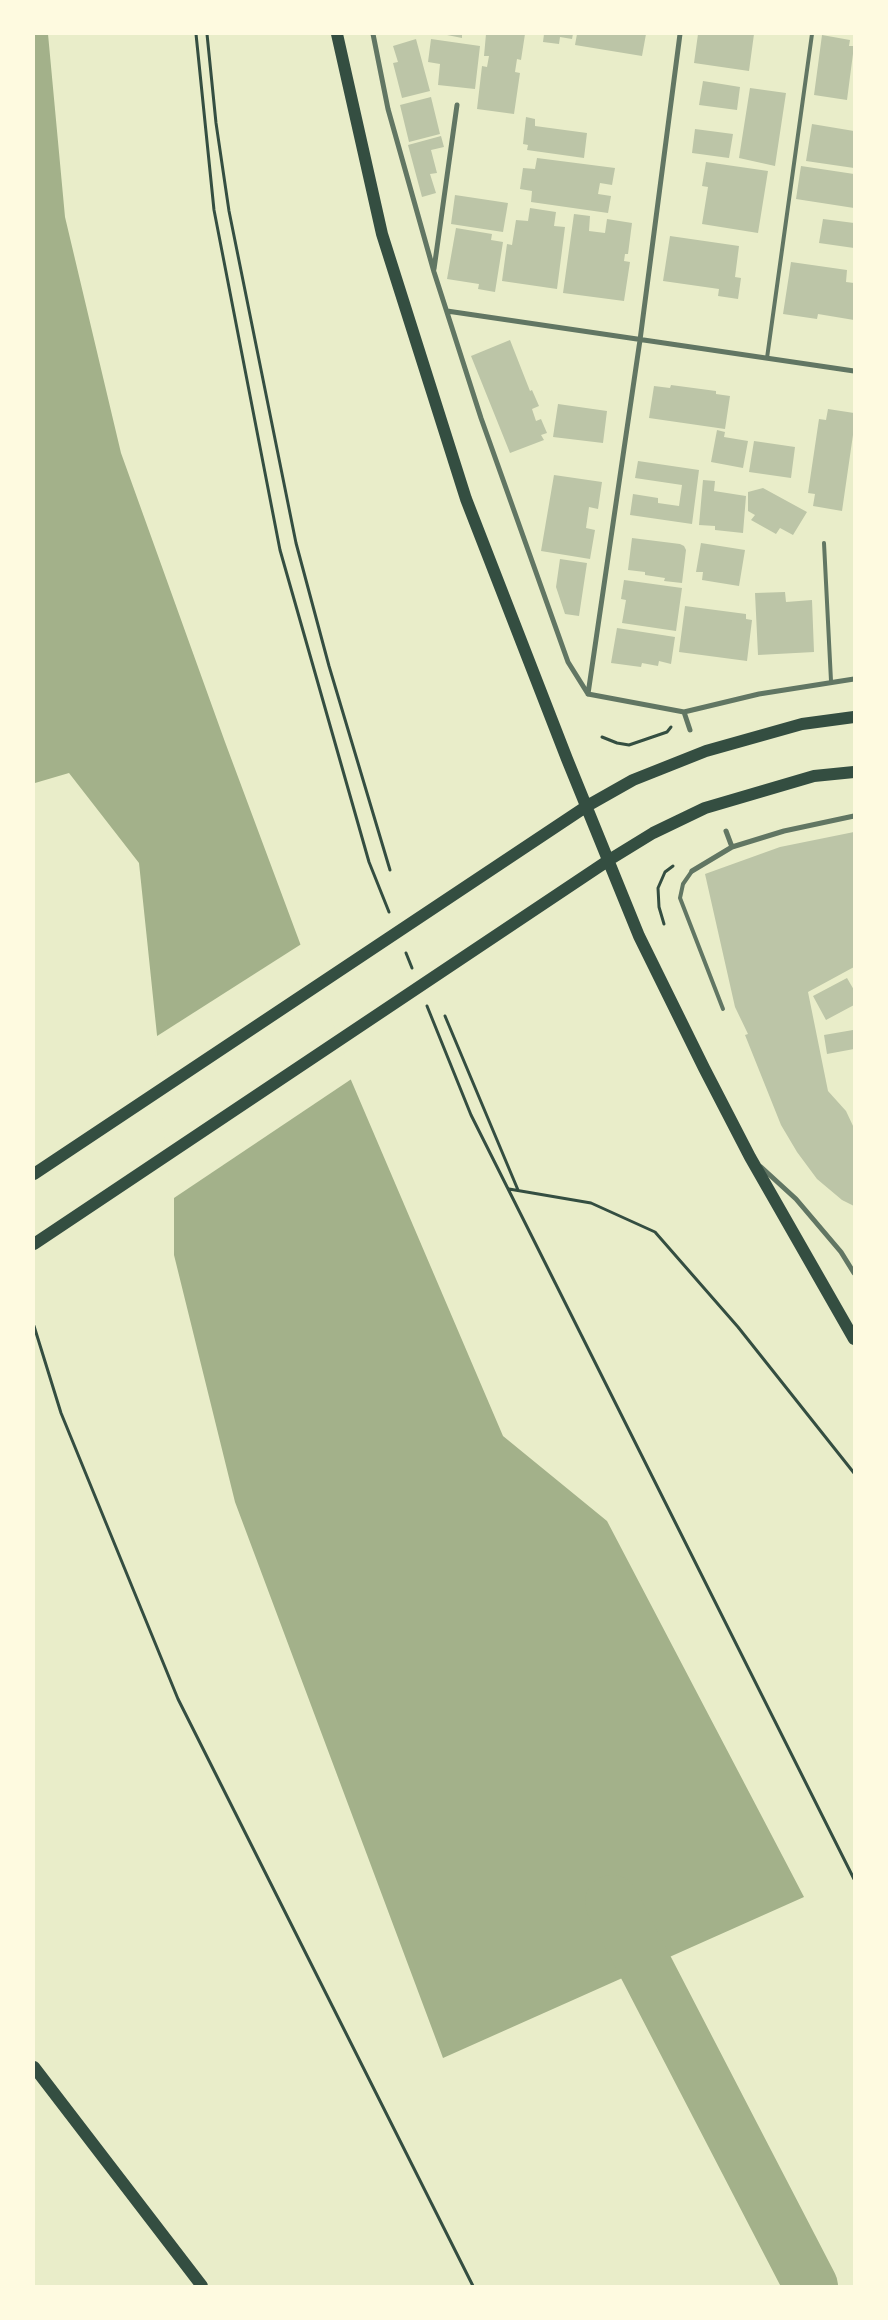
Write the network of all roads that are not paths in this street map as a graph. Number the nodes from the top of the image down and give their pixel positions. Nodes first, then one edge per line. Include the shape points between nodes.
1 (337, 34) edge
2 (372, 34) edge
3 (680, 34) edge
4 (812, 34) edge
5 (457, 104) dead end
6 (434, 272) junction
7 (447, 311) junction
8 (640, 340) junction
9 (767, 358) junction
10 (854, 371) edge
11 (824, 543) dead end
12 (854, 679) edge
13 (831, 681) junction
14 (588, 694) junction
15 (684, 712) junction
16 (854, 717) edge
17 (690, 730) dead end
18 (854, 772) edge
19 (587, 806) junction
20 (854, 816) edge
21 (726, 831) dead end
22 (732, 847) junction
23 (608, 860) junction
24 (692, 871) joint
25 (723, 1009) dead end
26 (750, 1157) junction
27 (34, 1174) edge
28 (34, 1244) edge
29 (854, 1273) edge
30 (854, 1339) edge
31 (34, 2067) edge
32 (202, 2286) edge

1 - 19 main road via 382,234 466,499
2 - 6 street via 388,109
3 - 8 street
4 - 9 lane
5 - 6 street
6 - 7 street
7 - 8 street
7 - 14 street via 481,418 568,662
8 - 9 street
8 - 14 street
9 - 10 street
11 - 13 lane
12 - 13 street
13 - 15 street
14 - 15 street
15 - 17 street
16 - 19 main road via 802,724 706,751 633,780
18 - 23 main road via 814,776 705,808
19 - 23 main road
19 - 27 main road
20 - 22 street via 784,831
21 - 22 street
22 - 24 street
23 - 26 main road via 639,936
23 - 28 main road
24 - 25 lane via 683,884 680,898
26 - 29 street via 796,1200 841,1252
26 - 30 main road
31 - 32 main road

